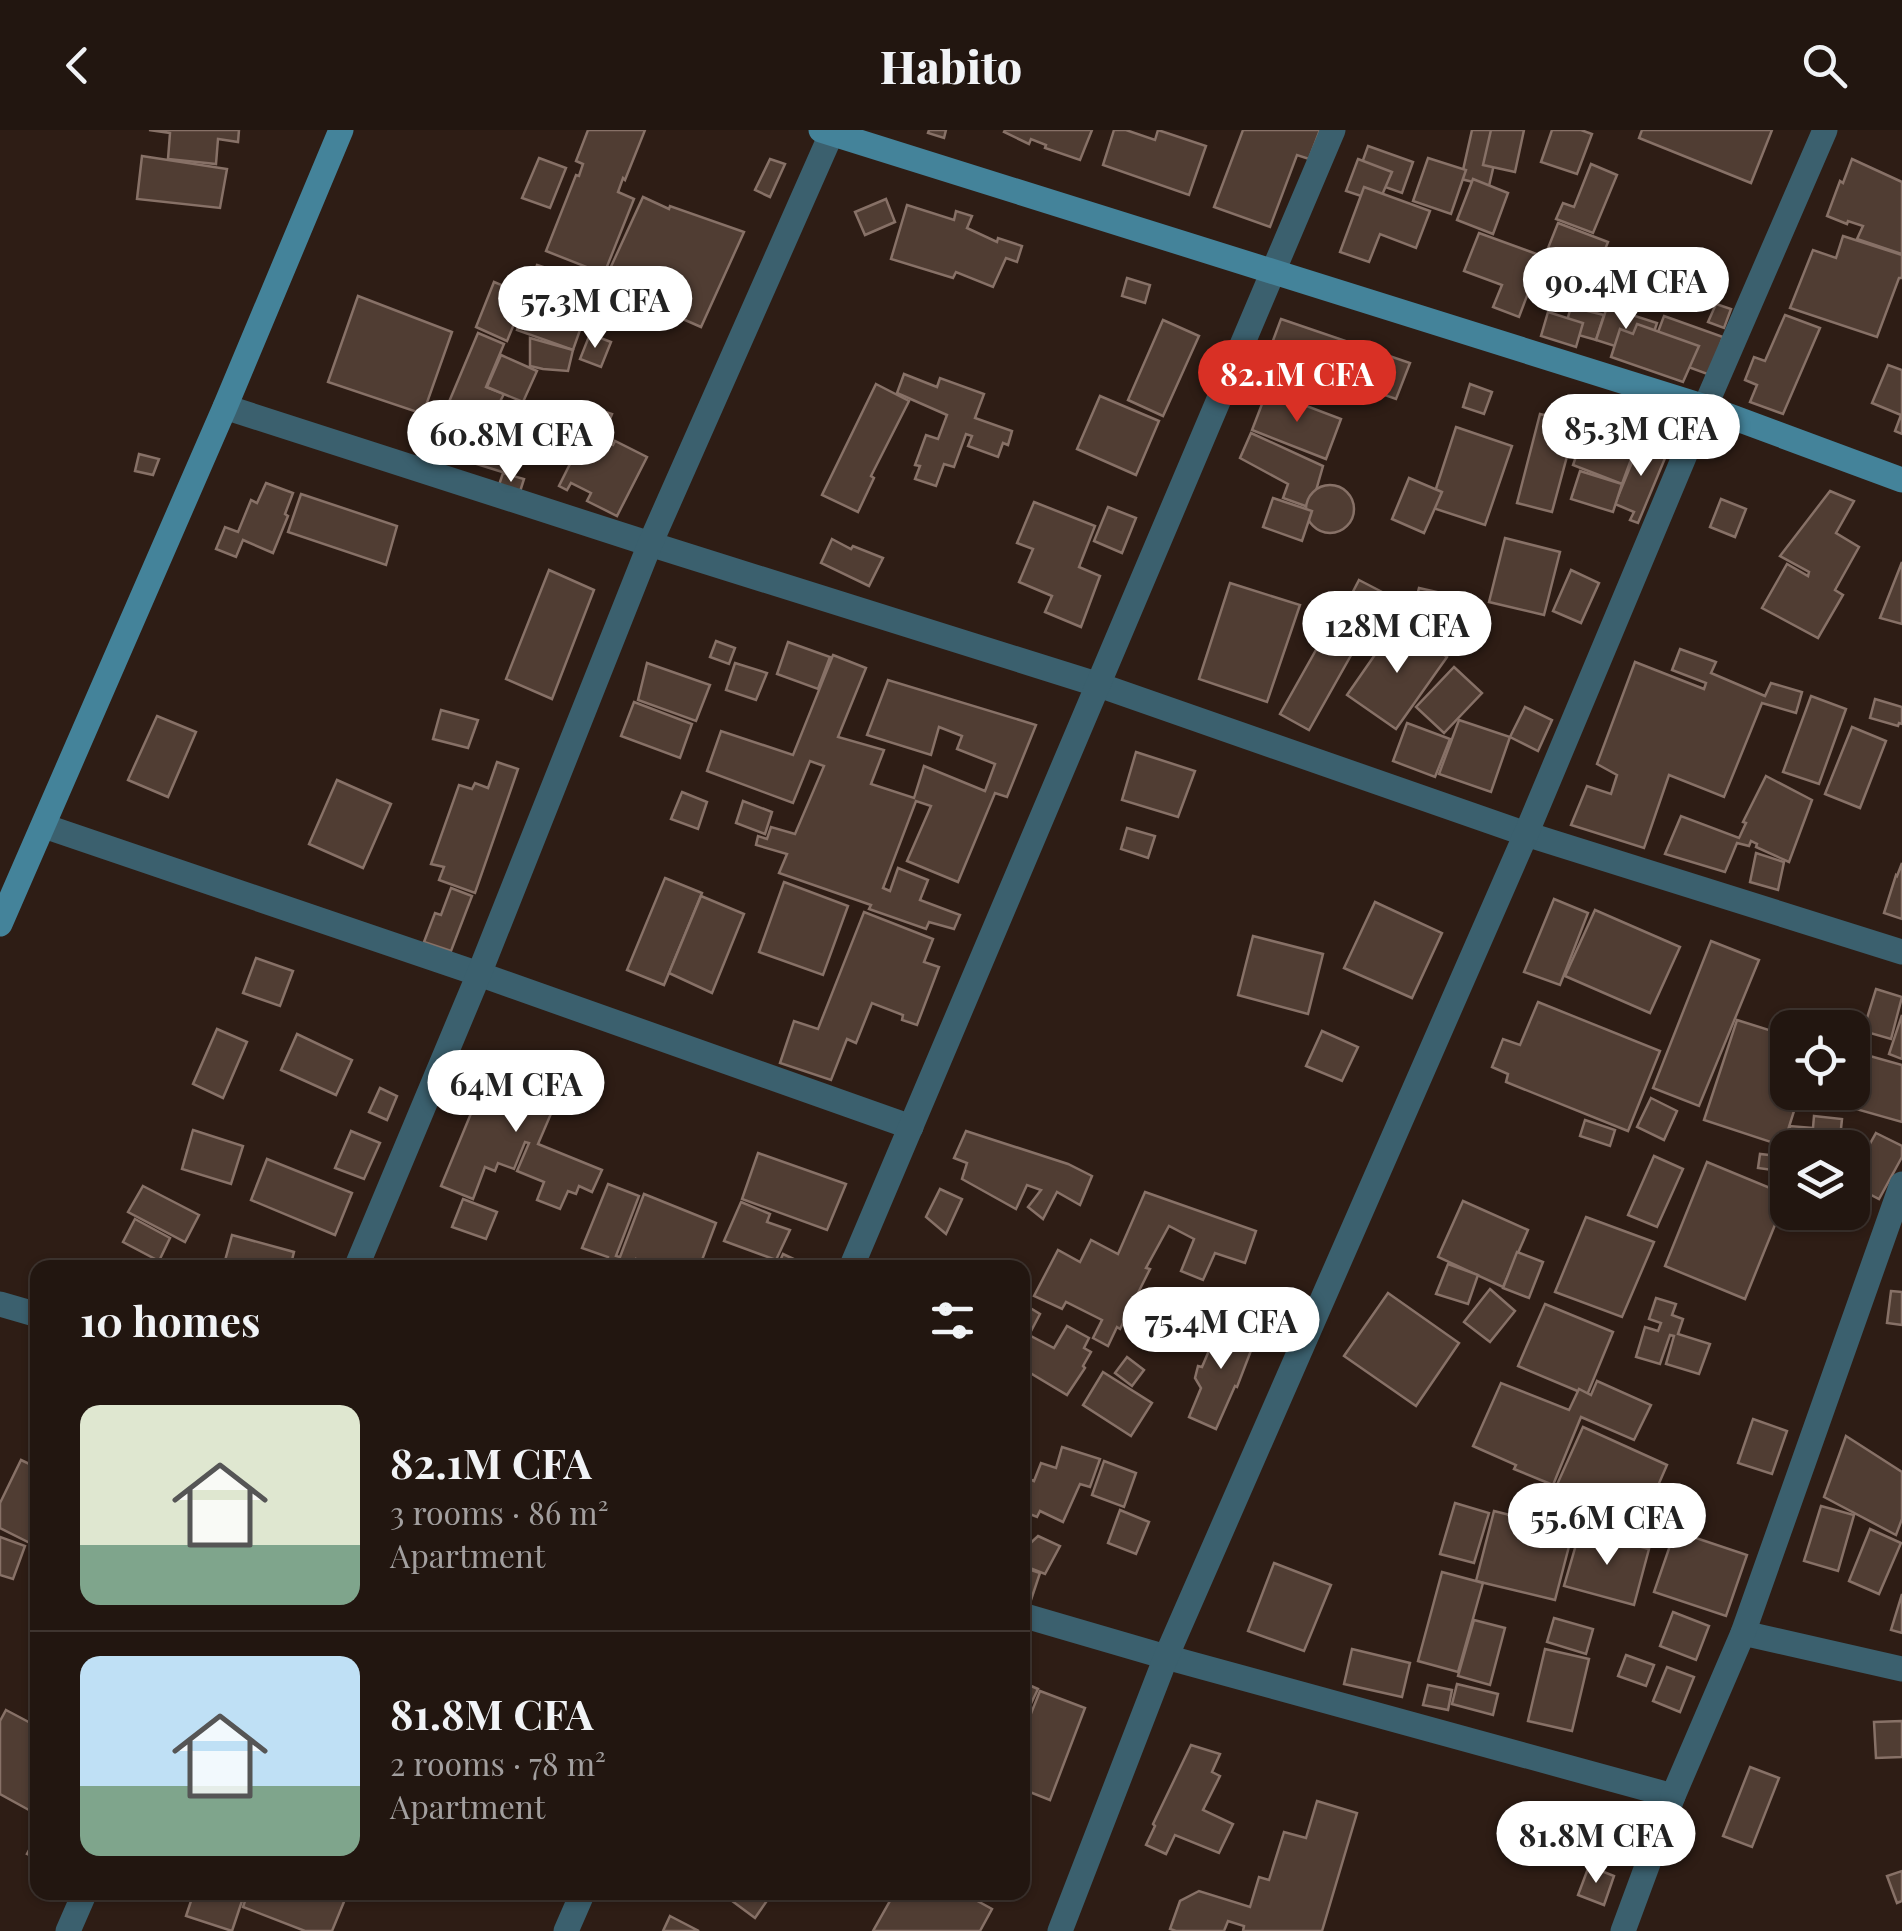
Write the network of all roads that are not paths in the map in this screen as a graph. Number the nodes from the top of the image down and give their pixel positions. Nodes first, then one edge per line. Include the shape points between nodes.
1 (341, 130) edge
2 (1333, 130) edge
3 (1825, 130) edge
4 (828, 131) edge
5 (1272, 272) junction
6 (225, 407) junction
7 (1706, 407) junction
8 (1902, 480) edge
9 (650, 544) junction
10 (1096, 684) junction
11 (44, 826) junction
12 (1526, 834) junction
13 (0, 924) edge
14 (1902, 952) edge
15 (479, 974) junction
16 (910, 1127) junction
17 (1902, 1184) edge
18 (359, 1260) edge
19 (854, 1260) edge
20 (0, 1304) edge
21 (30, 1313) edge
22 (1030, 1617) edge
23 (1742, 1633) junction
24 (1166, 1657) junction
25 (1902, 1670) edge
26 (1673, 1796) junction
27 (82, 1900) edge
28 (580, 1900) edge
29 (68, 1931) edge
30 (566, 1931) edge
31 (1060, 1931) edge
32 (1624, 1931) edge

1 - 6 main road
2 - 5 street
3 - 7 street
4 - 5 main road
4 - 9 street
5 - 7 main road
5 - 10 street
6 - 9 street
6 - 11 main road
7 - 8 main road
7 - 12 street
9 - 10 street
9 - 15 street
10 - 12 street
10 - 16 street
11 - 13 main road
11 - 15 street
12 - 14 street
12 - 24 street
15 - 16 street
15 - 18 street
16 - 19 street
17 - 23 street
20 - 21 street
22 - 24 street
23 - 25 street
23 - 26 street
24 - 26 street
24 - 31 street
26 - 32 street
27 - 29 street
28 - 30 street

